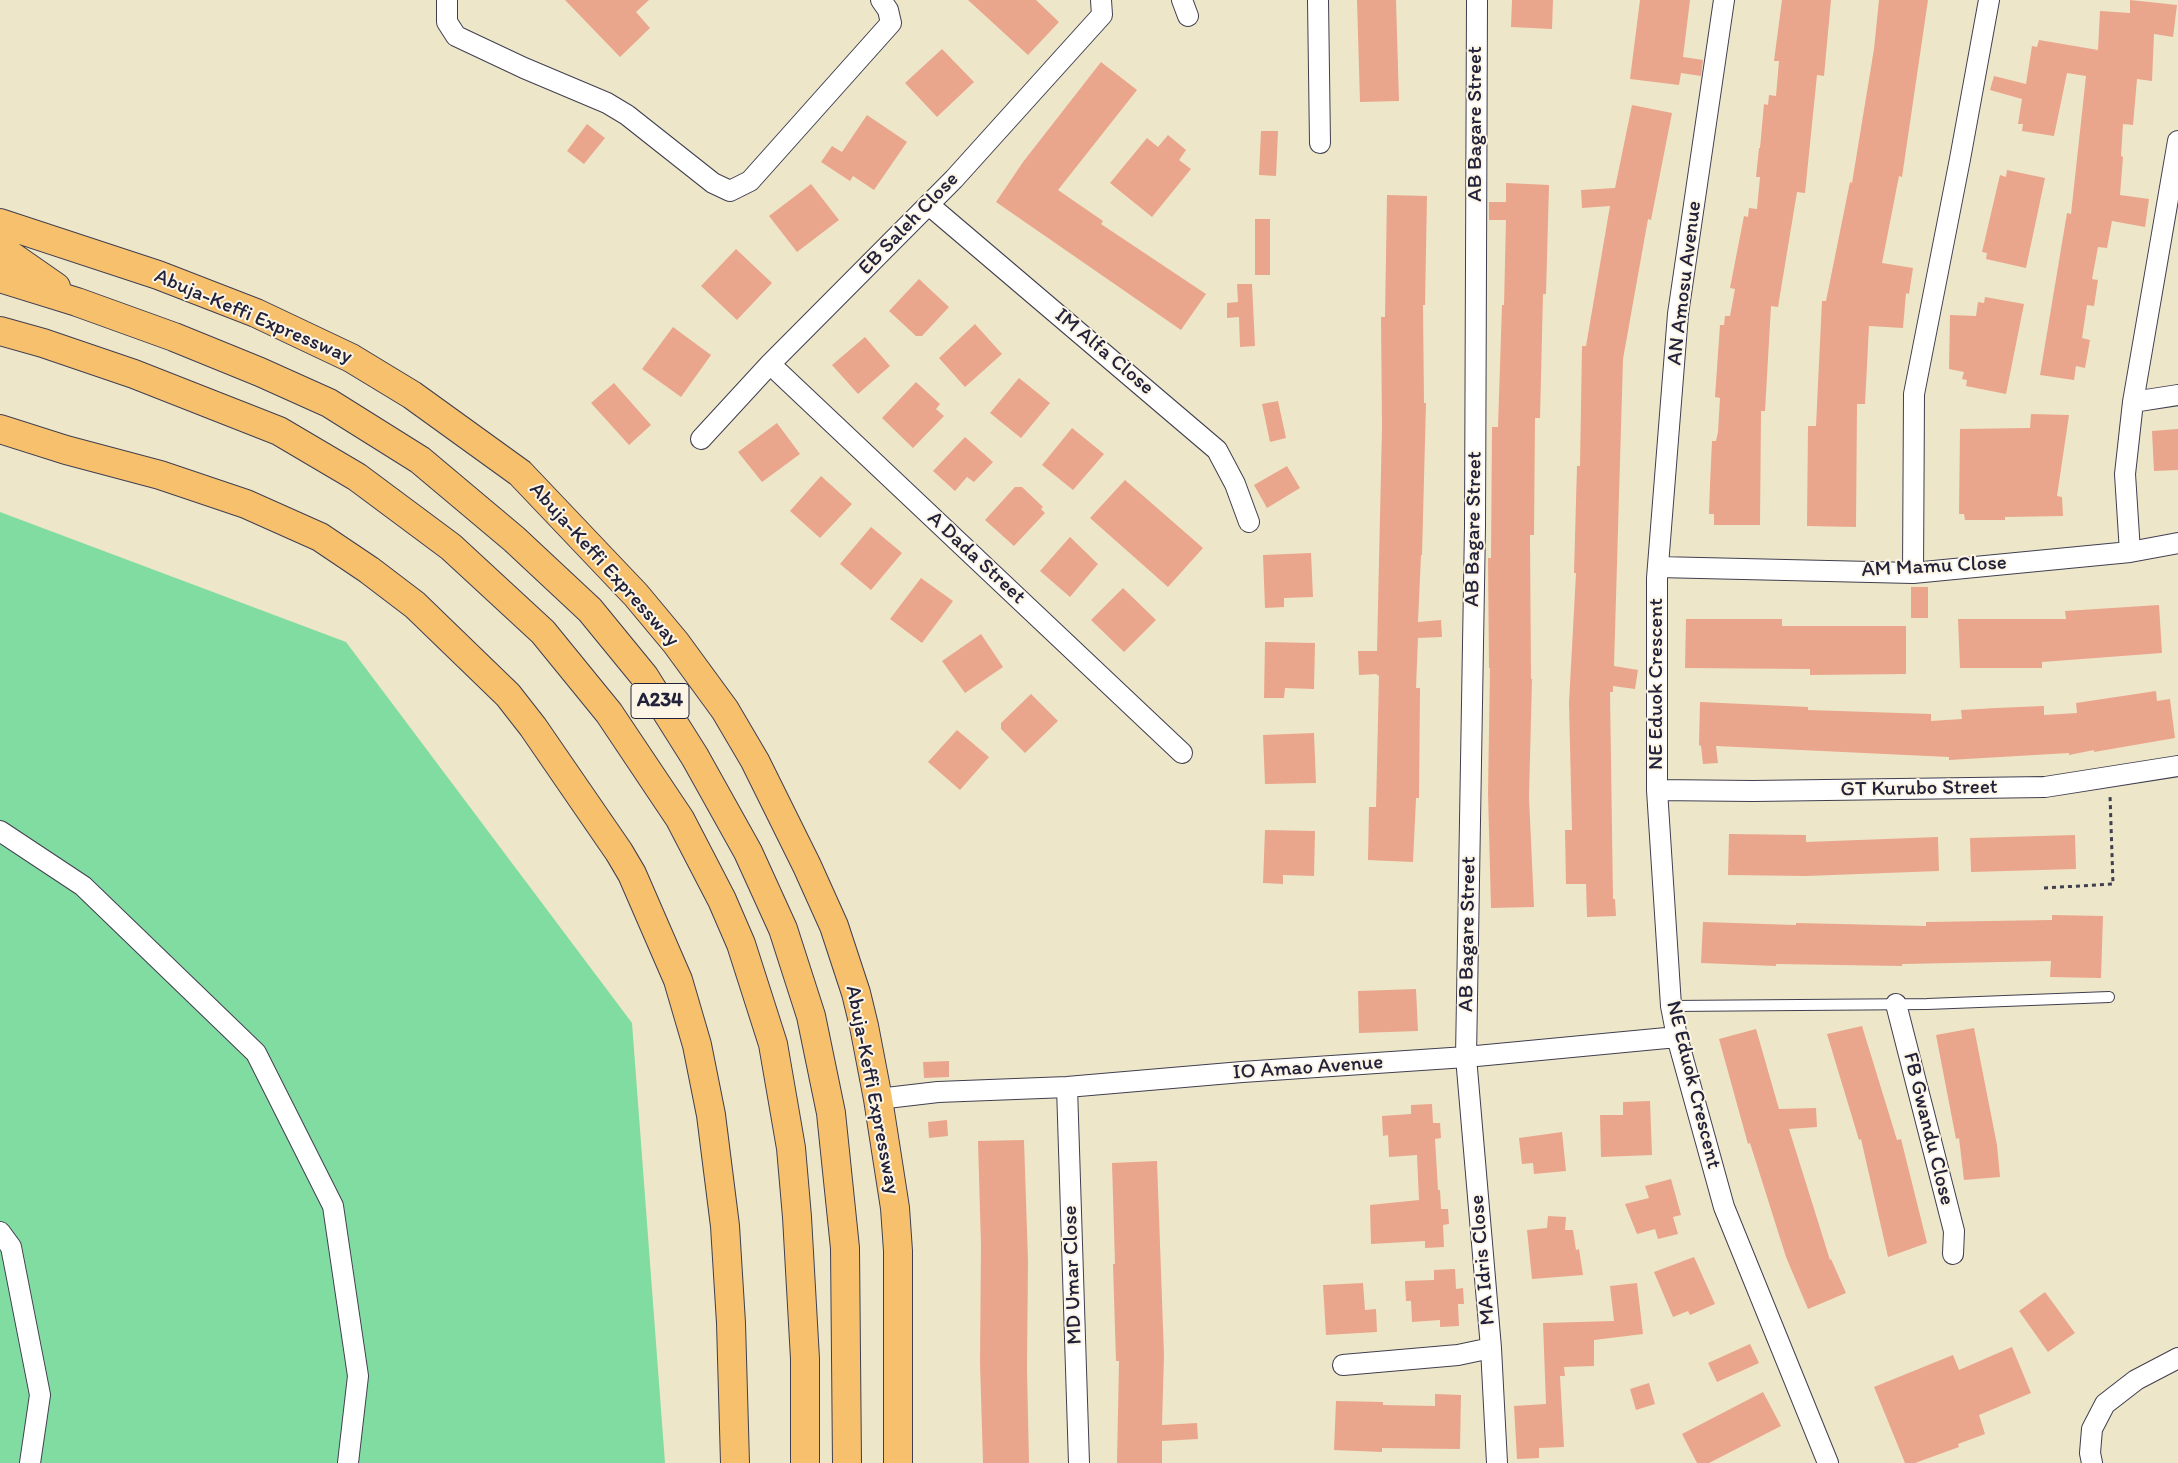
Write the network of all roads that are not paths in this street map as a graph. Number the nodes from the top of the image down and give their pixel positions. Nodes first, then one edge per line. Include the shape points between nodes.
1 (447, 0) edge
2 (881, 0) edge
3 (1101, 0) edge
4 (1318, 0) edge
5 (1477, 0) edge
6 (1724, 0) edge
7 (1989, 0) edge
8 (2178, 141) edge
9 (1320, 143) dead end
10 (930, 205) junction
11 (0, 223) edge
12 (0, 248) edge
13 (0, 278) edge
14 (77, 302) junction
15 (1, 331) edge
16 (770, 364) junction
17 (2178, 395) edge
18 (2133, 402) junction
19 (0, 429) edge
20 (701, 439) dead end
21 (1249, 522) dead end
22 (2178, 543) edge
23 (2130, 552) junction
24 (1658, 567) junction
25 (1913, 573) junction
26 (1182, 753) dead end
27 (2178, 766) edge
28 (1657, 790) junction
29 (0, 831) edge
30 (2109, 997) dead end
31 (1896, 1004) junction
32 (1671, 1006) junction
33 (1677, 1038) junction
34 (1466, 1057) junction
35 (1067, 1086) junction
36 (878, 1099) junction
37 (0, 1232) edge
38 (1953, 1254) dead end
39 (1491, 1348) junction
40 (2178, 1358) edge
41 (805, 1359) junction
42 (1343, 1366) dead end
43 (30, 1463) edge
44 (348, 1463) edge
45 (735, 1463) edge
46 (787, 1463) edge
47 (805, 1463) edge
48 (847, 1463) edge
49 (898, 1463) edge
50 (1079, 1463) edge
51 (1497, 1463) edge
52 (1828, 1463) edge
53 (2092, 1463) edge

1 - 2 street via 447,22 456,36 607,103 628,115 713,183 730,191 750,181 891,23
3 - 10 street, EB Saleh Close via 1102,15
4 - 9 street
5 - 34 street, AB Bagare Street via 1475,526
6 - 24 street, AN Amosu Avenue via 1678,314
7 - 25 street via 1914,394
8 - 18 street
10 - 16 street, EB Saleh Close
10 - 21 street, IM Alfa Close via 1218,450
11 - 36 highway, Abuja-Keffi Expressway via 158,275 256,313 350,358 412,394 520,473 636,595 676,643 725,710 755,762 834,926 856,993
12 - 14 highway
13 - 14 highway, Abuja-Keffi Expressway / A234
14 - 48 highway, Abuja-Keffi Expressway / A234 via 174,337 312,395 420,460 514,539 590,610 644,676 696,757 748,852 783,929 811,1016 831,1113 845,1248
15 - 41 highway, A234 via 134,374 279,430 357,477 451,547 494,586 542,632 609,713 680,820 722,900 741,944 773,1044 790,1148
16 - 20 street, EB Saleh Close
16 - 26 street, A Dada Street
17 - 18 street
18 - 23 street via 2125,474
19 - 45 highway via 160,475 246,504 320,537 415,605 508,695 533,727 632,874 678,980 697,1045 711,1115 725,1226
22 - 23 street, AM Mamu Close
23 - 25 street, AM Mamu Close
24 - 25 street, AM Mamu Close
24 - 28 street, NE Eduok Crescent
27 - 28 street, GT Kurubo Street via 2045,787
28 - 32 street, NE Eduok Crescent
29 - 44 street via 83,886 256,1054 333,1206 358,1376
30 - 31 lane
31 - 32 lane
31 - 38 street, FB Gwandu Close via 1954,1231
32 - 33 street, NE Eduok Crescent
33 - 34 street, IO Amao Avenue
33 - 52 street, NE Eduok Crescent via 1724,1207
34 - 35 street, IO Amao Avenue
34 - 39 street, MA Idris Close
35 - 36 street, IO Amao Avenue via 938,1092
35 - 50 street, MD Umar Close
36 - 49 highway, Abuja-Keffi Expressway via 895,1208 898,1251
37 - 43 street via 12,1247 40,1395
39 - 42 street via 1458,1355
39 - 51 street, MA Idris Close
40 - 53 street via 2136,1380 2105,1404 2092,1429
41 - 46 highway
41 - 47 highway, A234

